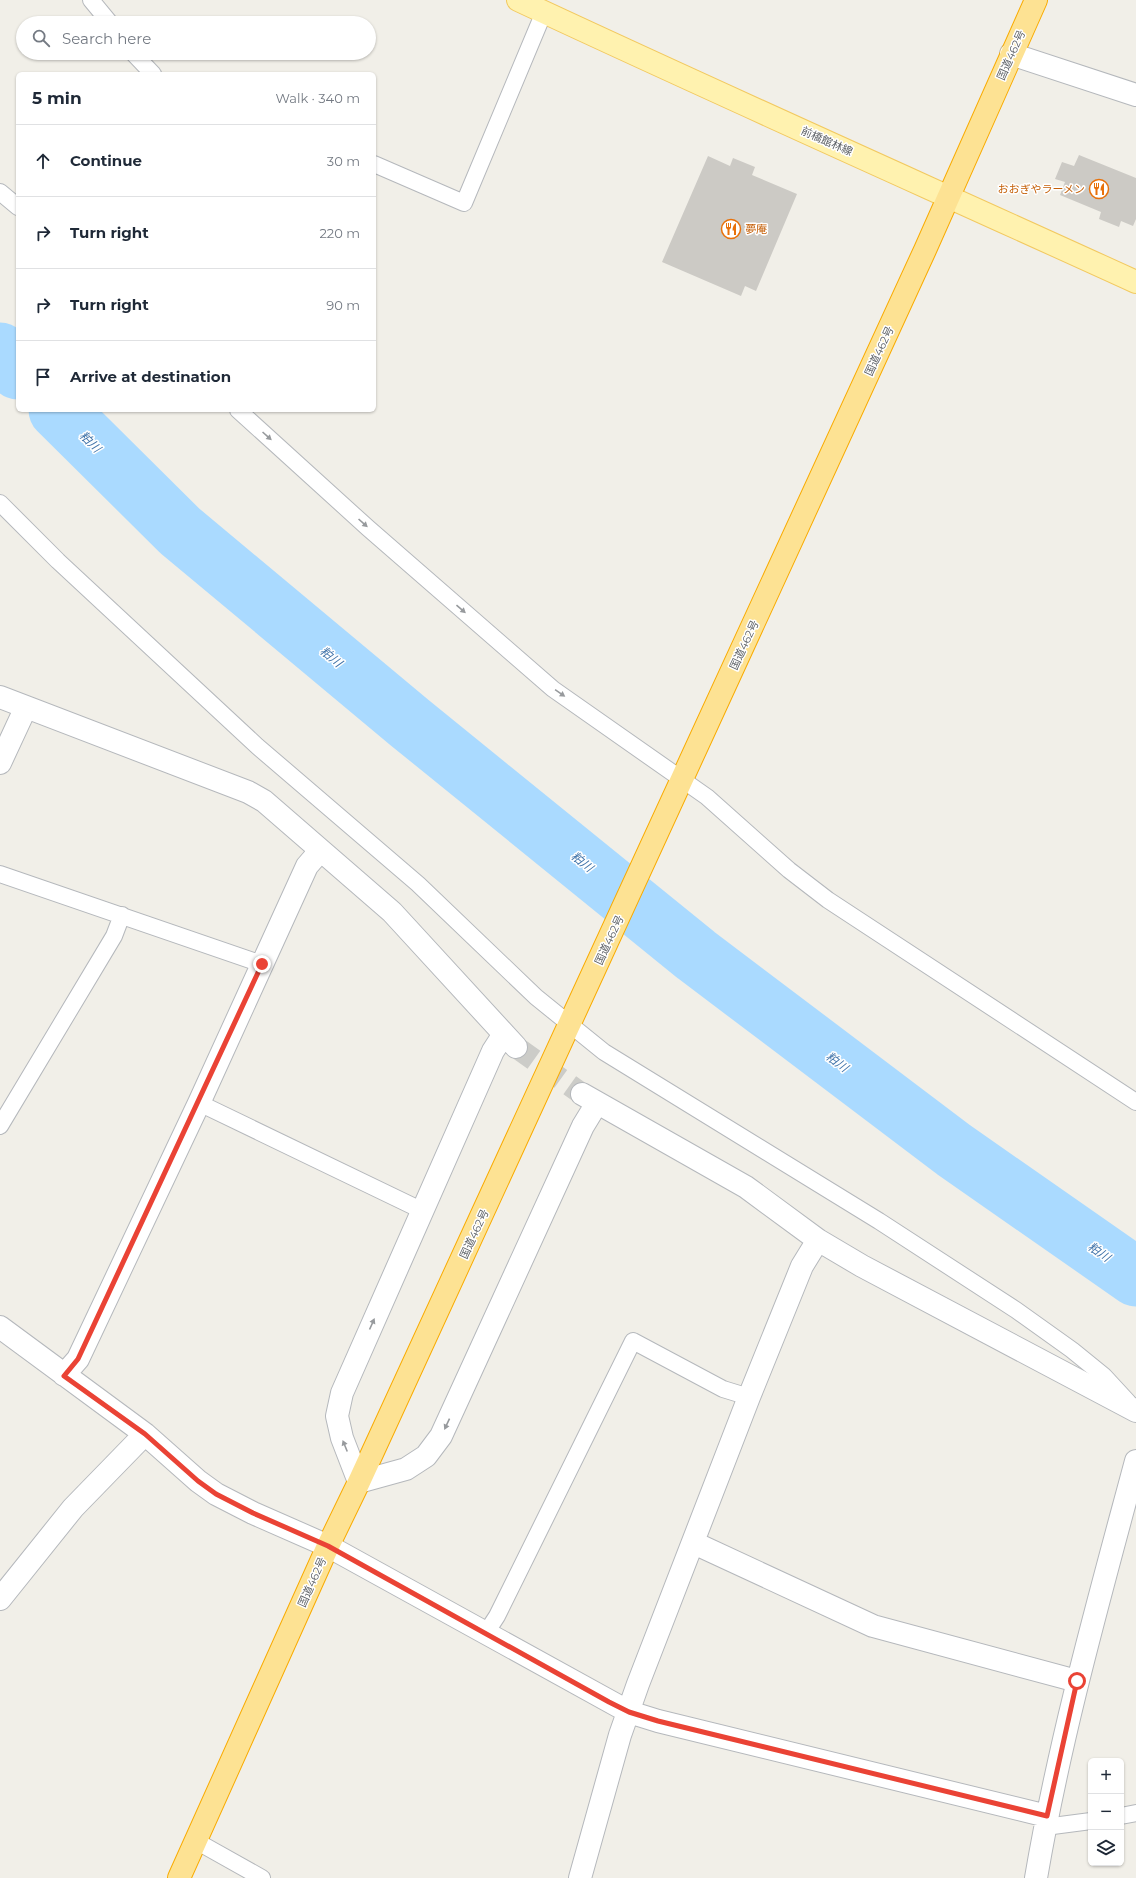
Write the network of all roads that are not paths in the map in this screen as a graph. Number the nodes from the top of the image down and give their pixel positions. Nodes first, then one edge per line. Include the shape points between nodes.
1 (91, 0) edge
2 (518, 0) edge
3 (1036, 0) edge
4 (544, 12) junction
5 (104, 16) edge
6 (1011, 54) junction
7 (140, 60) edge
8 (151, 72) edge
9 (1136, 95) edge
10 (376, 165) edge
11 (0, 192) edge
12 (949, 196) junction
13 (16, 205) edge
14 (1136, 282) edge
15 (240, 412) edge
16 (0, 503) edge
17 (0, 696) edge
18 (26, 707) junction
19 (0, 763) edge
20 (681, 783) junction
21 (320, 851) junction
22 (0, 874) edge
23 (122, 915) junction
24 (262, 964) junction
25 (573, 1019) junction
26 (1136, 1102) edge
27 (198, 1103) junction
28 (0, 1126) edge
29 (423, 1211) junction
30 (818, 1240) junction
31 (0, 1328) edge
32 (64, 1376) junction
33 (749, 1397) junction
34 (1136, 1411) edge
35 (145, 1434) junction
36 (1136, 1461) edge
37 (359, 1482) junction
38 (694, 1542) junction
39 (328, 1546) junction
40 (0, 1599) edge
41 (486, 1633) junction
42 (1077, 1681) junction
43 (629, 1712) junction
44 (1136, 1813) edge
45 (1124, 1815) edge
46 (1088, 1821) edge
47 (1046, 1822) junction
48 (196, 1841) junction
49 (178, 1878) edge
50 (262, 1878) edge
51 (580, 1878) edge
52 (1036, 1878) edge

1 - 5 lane
2 - 4 main road, 前橋館林線
3 - 6 highway, 国道462号
4 - 10 lane via 464,203
4 - 12 main road, 前橋館林線 via 684,78
6 - 9 street
6 - 12 highway, 国道462号
7 - 8 lane
11 - 13 lane
12 - 14 main road, 前橋館林線
12 - 20 highway, 国道462号
15 -> 20 lane via 368,528 553,689
16 - 25 lane via 257,746 418,884 536,997
17 - 18 street
18 - 19 street
18 - 21 street via 248,792 264,802
20 - 25 highway, 国道462号
20 - 26 lane via 753,837 789,870 828,900
21 - 24 street via 307,866
21 - 29 street via 392,912 510,1041 493,1051
22 - 23 lane
23 - 24 lane
23 - 28 lane via 114,936
24 - 27 street
25 - 34 lane via 604,1052 879,1221 1016,1310 1104,1376
25 - 37 highway, 国道462号
27 - 29 lane
27 - 32 street via 78,1359
37 -> 29 street via 342,1438 337,1416 342,1393
30 - 33 street via 802,1266
30 - 34 street via 862,1266
30 -> 37 street via 746,1187 589,1099 583,1126 441,1436 426,1456 406,1469
31 - 32 street
32 - 35 street
33 - 38 street
33 - 41 lane via 723,1389 633,1341 497,1616
35 - 39 street via 216,1494
35 - 40 street via 73,1508
36 - 42 street
37 - 39 highway, 国道462号
38 - 42 street via 873,1626
38 - 43 street
39 - 41 street
39 - 48 highway, 国道462号
41 - 43 street
42 - 47 street
43 - 47 street
43 - 51 street via 620,1735
44 - 45 lane
46 - 47 lane
47 - 52 street
48 - 49 highway, 国道462号
48 - 50 lane

